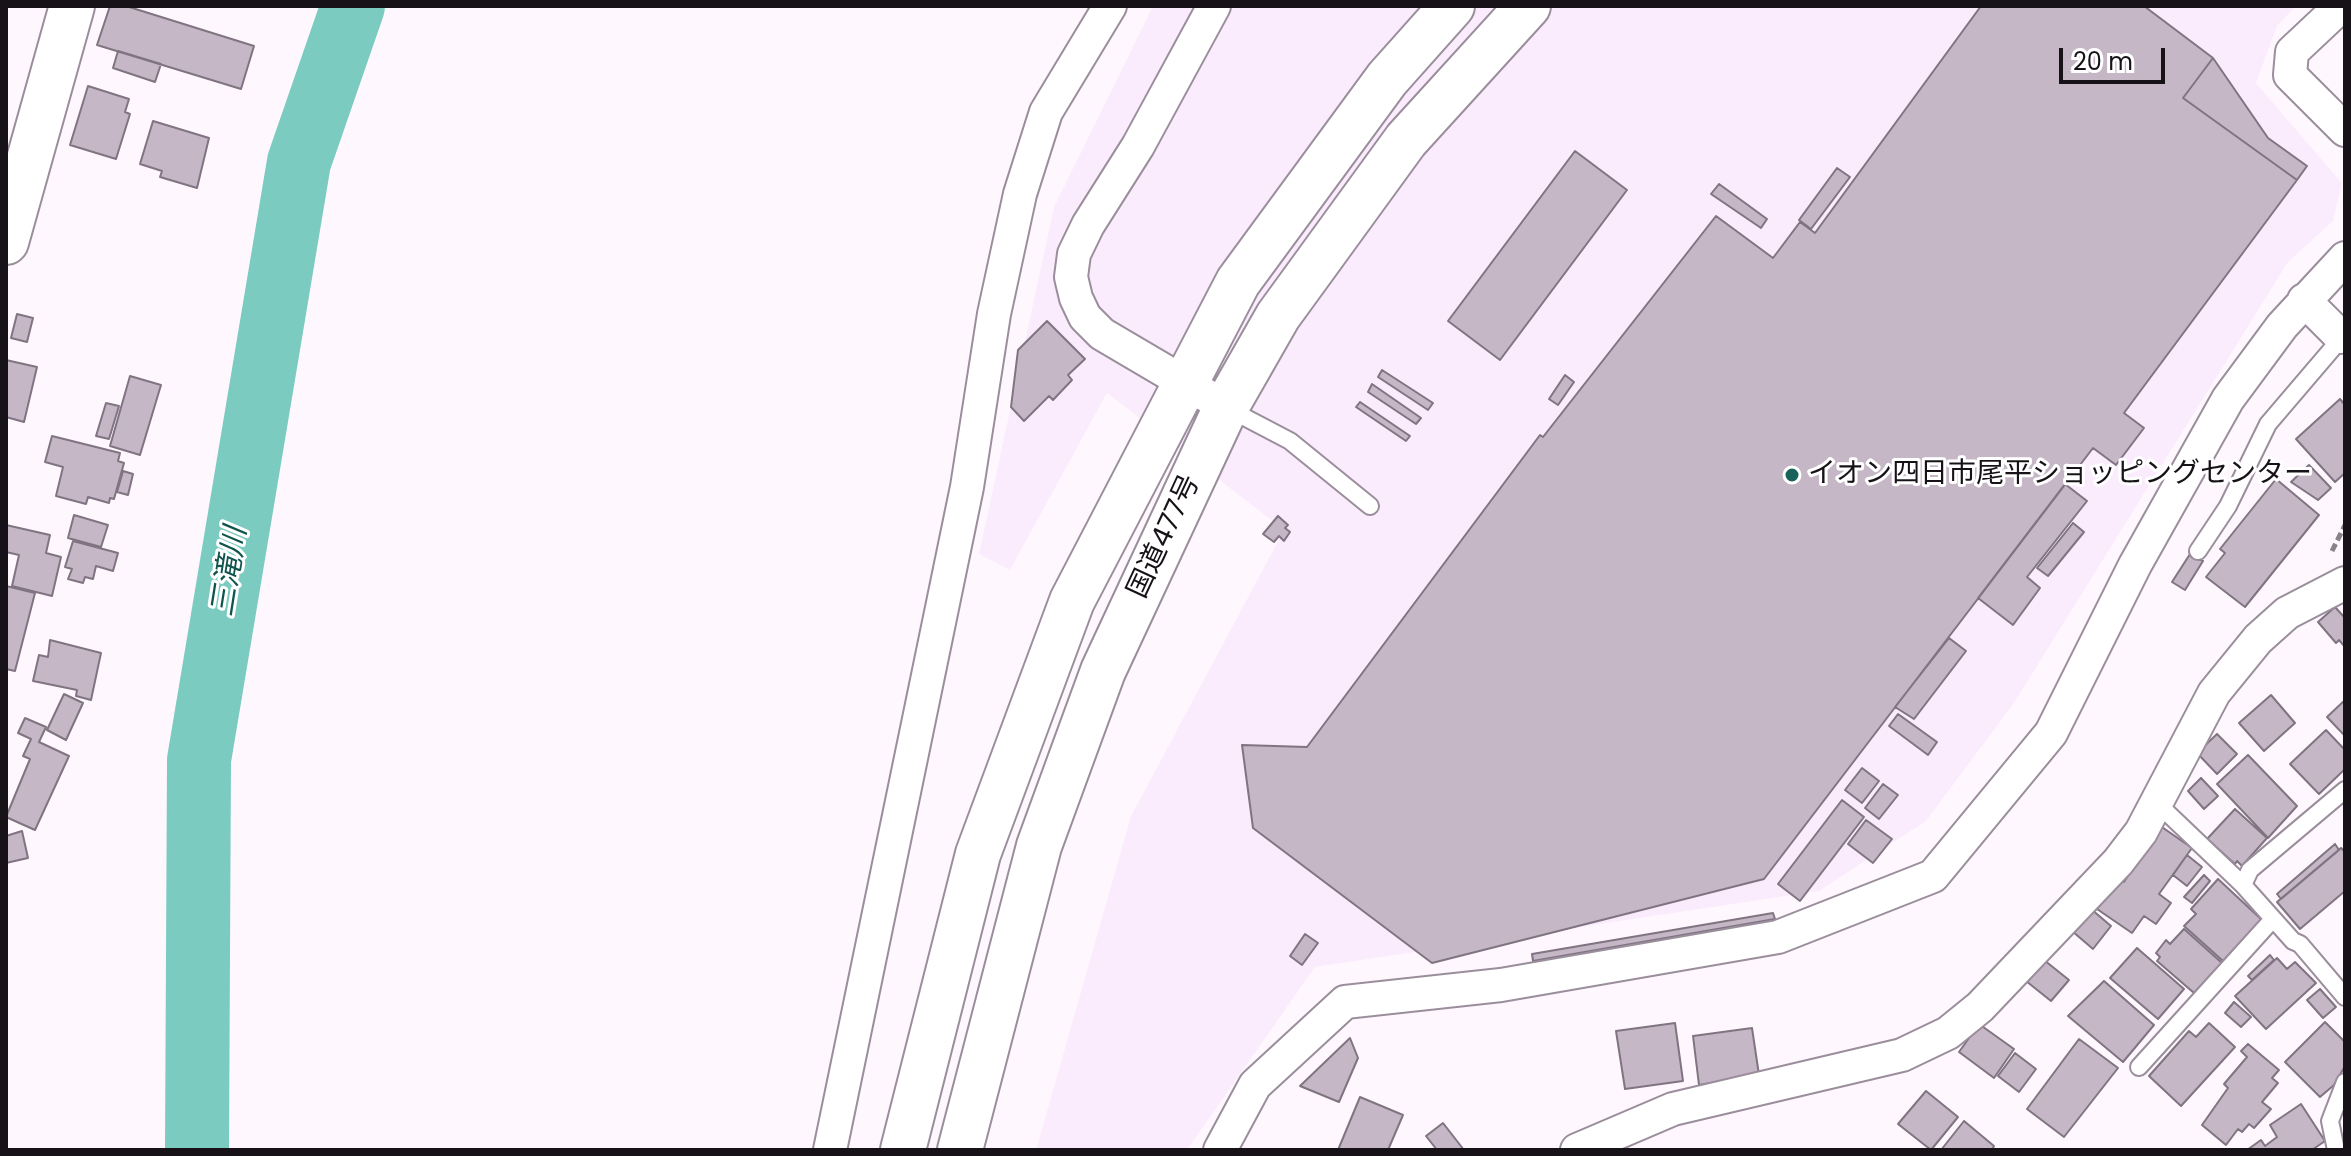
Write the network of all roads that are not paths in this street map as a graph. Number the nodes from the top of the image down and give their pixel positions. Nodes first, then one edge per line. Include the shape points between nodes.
1 (72, 6) edge
2 (1110, 6) edge
3 (1214, 6) edge
4 (1452, 6) edge
5 (1528, 6) edge
6 (1538, 6) edge
7 (2341, 6) edge
8 (1477, 58) junction
9 (2345, 130) edge
10 (6, 242) edge
11 (2345, 258) edge
12 (2304, 300) junction
13 (2339, 340) edge
14 (1183, 383) junction
15 (1226, 407) junction
16 (1370, 506) dead end
17 (2198, 551) dead end
18 (2345, 583) edge
19 (2345, 790) edge
20 (2156, 802) junction
21 (2243, 885) junction
22 (2273, 919) junction
23 (2345, 997) edge
24 (2139, 1067) dead end
25 (2345, 1082) edge
26 (830, 1150) edge
27 (903, 1150) edge
28 (960, 1150) edge
29 (1220, 1150) edge
30 (1577, 1150) edge
31 (2336, 1150) edge

1 - 10 highway
2 - 26 street via 1046,112 1013,222 967,487
3 - 14 street via 1088,225 1074,254 1071,277 1085,317 1102,334
4 - 14 highway, 国道477号 via 1387,79 1238,282
5 - 8 highway, 国道477号
6 - 8 lane
7 - 9 street via 2292,52 2290,75
8 - 15 highway, 国道477号 via 1406,140 1287,303
11 - 12 street
12 - 13 street
12 - 29 street via 2228,399 2135,565 2051,733 1933,876 1778,937 1501,985 1345,1002 1255,1085
13 - 17 lane via 2268,424 2228,506
14 - 15 street
14 - 27 highway, 国道477号 via 1072,601 978,854
15 - 16 lane via 1290,441
15 - 28 highway, 国道477号 via 1103,671 1039,846
18 - 20 street via 2287,613 2258,639 2214,693
19 - 21 lane via 2250,870
20 - 21 lane
20 - 30 street via 2141,832 2101,882 1980,1007 1934,1043 1673,1109
21 - 22 lane
22 - 23 lane
22 - 24 lane
25 - 31 lane via 2330,1121

